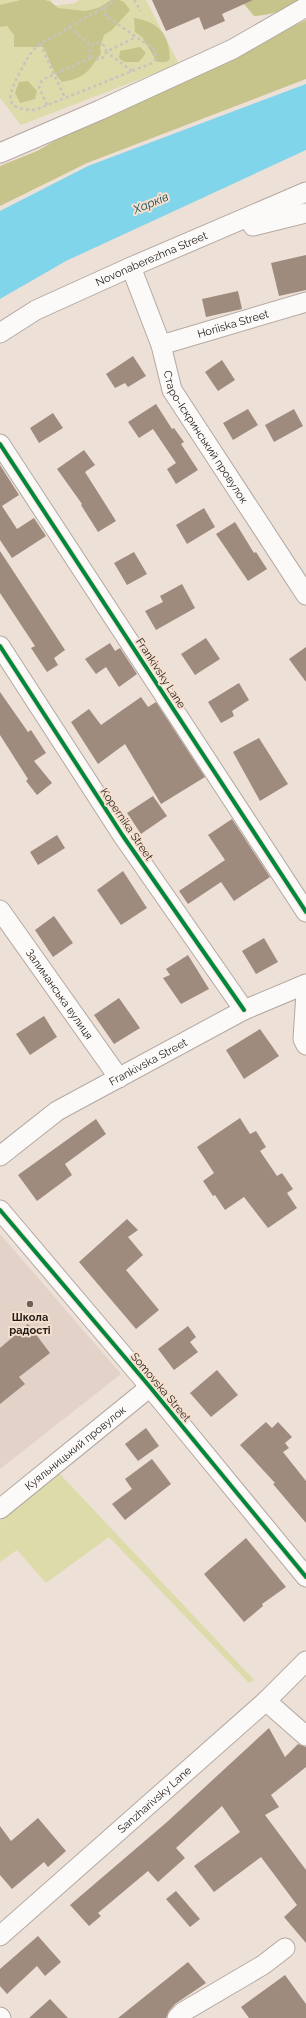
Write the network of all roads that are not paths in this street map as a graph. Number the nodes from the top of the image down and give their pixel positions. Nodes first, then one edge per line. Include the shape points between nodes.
1 (306, 7) edge
2 (0, 153) edge
3 (306, 192) edge
4 (306, 213) edge
5 (247, 217) junction
6 (130, 267) junction
7 (306, 302) edge
8 (0, 332) edge
9 (160, 346) junction
10 (0, 444) edge
11 (303, 583) edge
12 (0, 646) edge
13 (0, 910) edge
14 (306, 912) edge
15 (306, 984) edge
16 (306, 993) edge
17 (244, 1010) junction
18 (306, 1045) edge
19 (119, 1078) junction
20 (0, 1156) edge
21 (0, 1210) edge
22 (150, 1387) junction
23 (0, 1508) edge
24 (306, 1577) edge
25 (306, 1661) edge
26 (266, 1702) junction
27 (306, 1736) edge
28 (0, 1936) edge
29 (285, 1948) dead end
30 (177, 2018) edge

1 - 2 street via 233,49
3 - 5 street, Novonaberezhna Street
4 - 5 street via 254,226
5 - 6 street, Novonaberezhna Street
6 - 8 street, Novonaberezhna Street via 36,310
6 - 9 street, Старо-Іскринський провулок
7 - 9 street, Horiiska Street
9 - 11 street, Старо-Іскринський провулок via 172,390
10 - 14 street, Frankivsky Lane
12 - 17 street, Kopernika Street via 123,836
13 - 19 street, Залиманська вулиця
15 - 17 street, Frankivska Street
16 - 18 street via 303,1039
17 - 19 street, Frankivska Street
19 - 20 street, Frankivska Street via 57,1111
21 - 22 street, Somovska Street
22 - 23 street, Куяльницький провулок
22 - 24 street, Somovska Street
25 - 26 street, Sanzharivsky Lane
26 - 27 street
26 - 28 street, Sanzharivsky Lane
29 - 30 street via 263,1965

